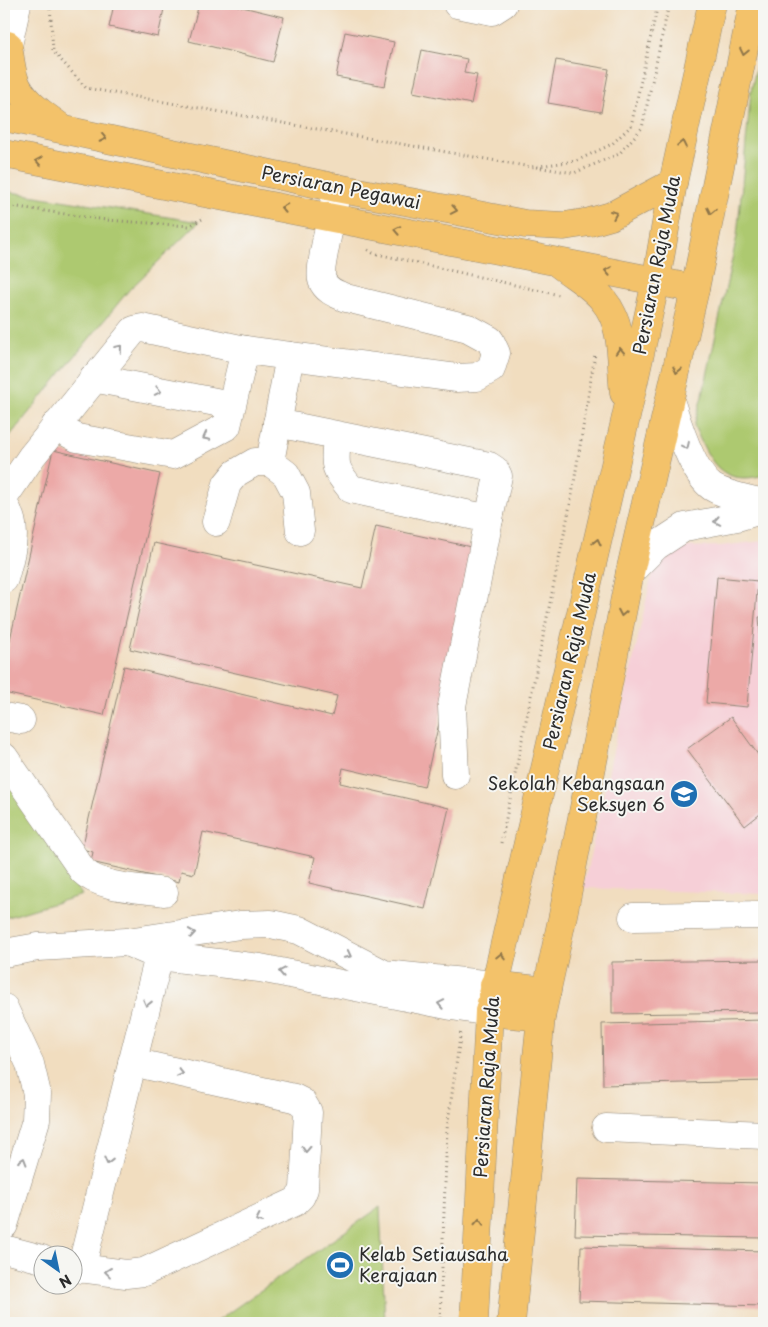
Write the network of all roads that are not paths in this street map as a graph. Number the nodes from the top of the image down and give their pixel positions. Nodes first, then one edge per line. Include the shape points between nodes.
1 (16, 4) edge
2 (457, 4) edge
3 (503, 4) edge
4 (712, 4) edge
5 (753, 4) edge
6 (5, 52) edge
7 (4, 117) edge
8 (66, 131) junction
9 (4, 154) edge
10 (673, 183) junction
11 (337, 188) junction
12 (332, 217) junction
13 (555, 261) junction
14 (656, 281) junction
15 (695, 290) junction
16 (244, 350) junction
17 (290, 356) junction
18 (93, 378) junction
19 (670, 400) junction
20 (231, 405) junction
21 (626, 417) junction
22 (277, 422) junction
23 (55, 426) junction
24 (337, 436) junction
25 (270, 462) junction
26 (4, 497) edge
27 (764, 503) edge
28 (4, 504) edge
29 (764, 509) edge
30 (489, 519) junction
31 (216, 522) dead end
32 (300, 531) dead end
33 (630, 572) junction
34 (4, 579) edge
35 (4, 757) edge
36 (455, 775) dead end
37 (164, 892) dead end
38 (764, 915) edge
39 (633, 917) dead end
40 (161, 947) junction
41 (4, 953) edge
42 (494, 985) junction
43 (547, 991) junction
44 (4, 1008) edge
45 (489, 1012) junction
46 (541, 1017) junction
47 (132, 1062) junction
48 (606, 1128) dead end
49 (764, 1135) edge
50 (4, 1225) edge
51 (4, 1249) edge
52 (82, 1249) edge
53 (32, 1256) edge
54 (82, 1269) edge
55 (474, 1323) edge
56 (511, 1323) edge

1 - 6 street
2 - 3 street via 492,11
10 -> 4 main road, Persiaran Raja Muda
5 -> 15 main road
6 - 8 main road via 19,88 38,110
7 - 8 main road, Persiaran Pegawai
8 -> 11 main road, Persiaran Pegawai
12 -> 9 main road, Persiaran Pegawai
11 -> 10 main road, Persiaran Pegawai via 525,224 564,226 611,216
10 - 14 main road, Persiaran Raja Muda
11 - 12 street
13 -> 12 main road, Persiaran Pegawai
12 - 17 street via 323,253 321,279 328,290 346,298 468,328 490,340 496,353 491,368 477,377 458,378
14 -> 13 main road, Persiaran Pegawai
21 -> 13 main road via 619,331 614,316 604,300
14 - 15 main road, Persiaran Pegawai
14 - 21 main road, Persiaran Raja Muda
15 -> 19 main road
16 - 17 street
18 -> 16 street via 134,330 142,328
16 - 20 street
17 - 22 street
18 -> 20 street
18 - 23 street
19 -> 27 street via 691,457 711,486
19 - 33 main road
20 -> 23 street via 227,426 173,455 77,438
42 -> 21 main road, Persiaran Raja Muda
22 - 24 street
22 - 25 street
23 - 26 street
24 - 30 street via 335,462 338,473 351,489
24 - 30 street via 489,466 496,470 498,476
25 - 31 street via 255,462 236,473 227,484
25 - 32 street via 286,474 296,493
28 - 34 street via 11,518 14,541
29 -> 33 street via 685,527 656,546
30 - 36 street via 452,706
33 -> 43 main road
35 - 37 street via 90,878
38 - 39 street
40 - 41 street via 127,942 38,947
40 -> 42 street via 240,926 271,924 299,930 384,974
45 -> 40 street
40 -> 47 street
42 - 43 main road
42 - 45 main road, Persiaran Raja Muda
43 - 46 main road
50 -> 44 street via 36,1120 37,1094 30,1064
45 - 46 main road
55 -> 45 main road, Persiaran Raja Muda
46 - 56 main road
47 -> 52 street
47 -> 54 street via 302,1102 308,1112 304,1189 295,1202 144,1272 126,1274
48 - 49 street
51 - 53 street

